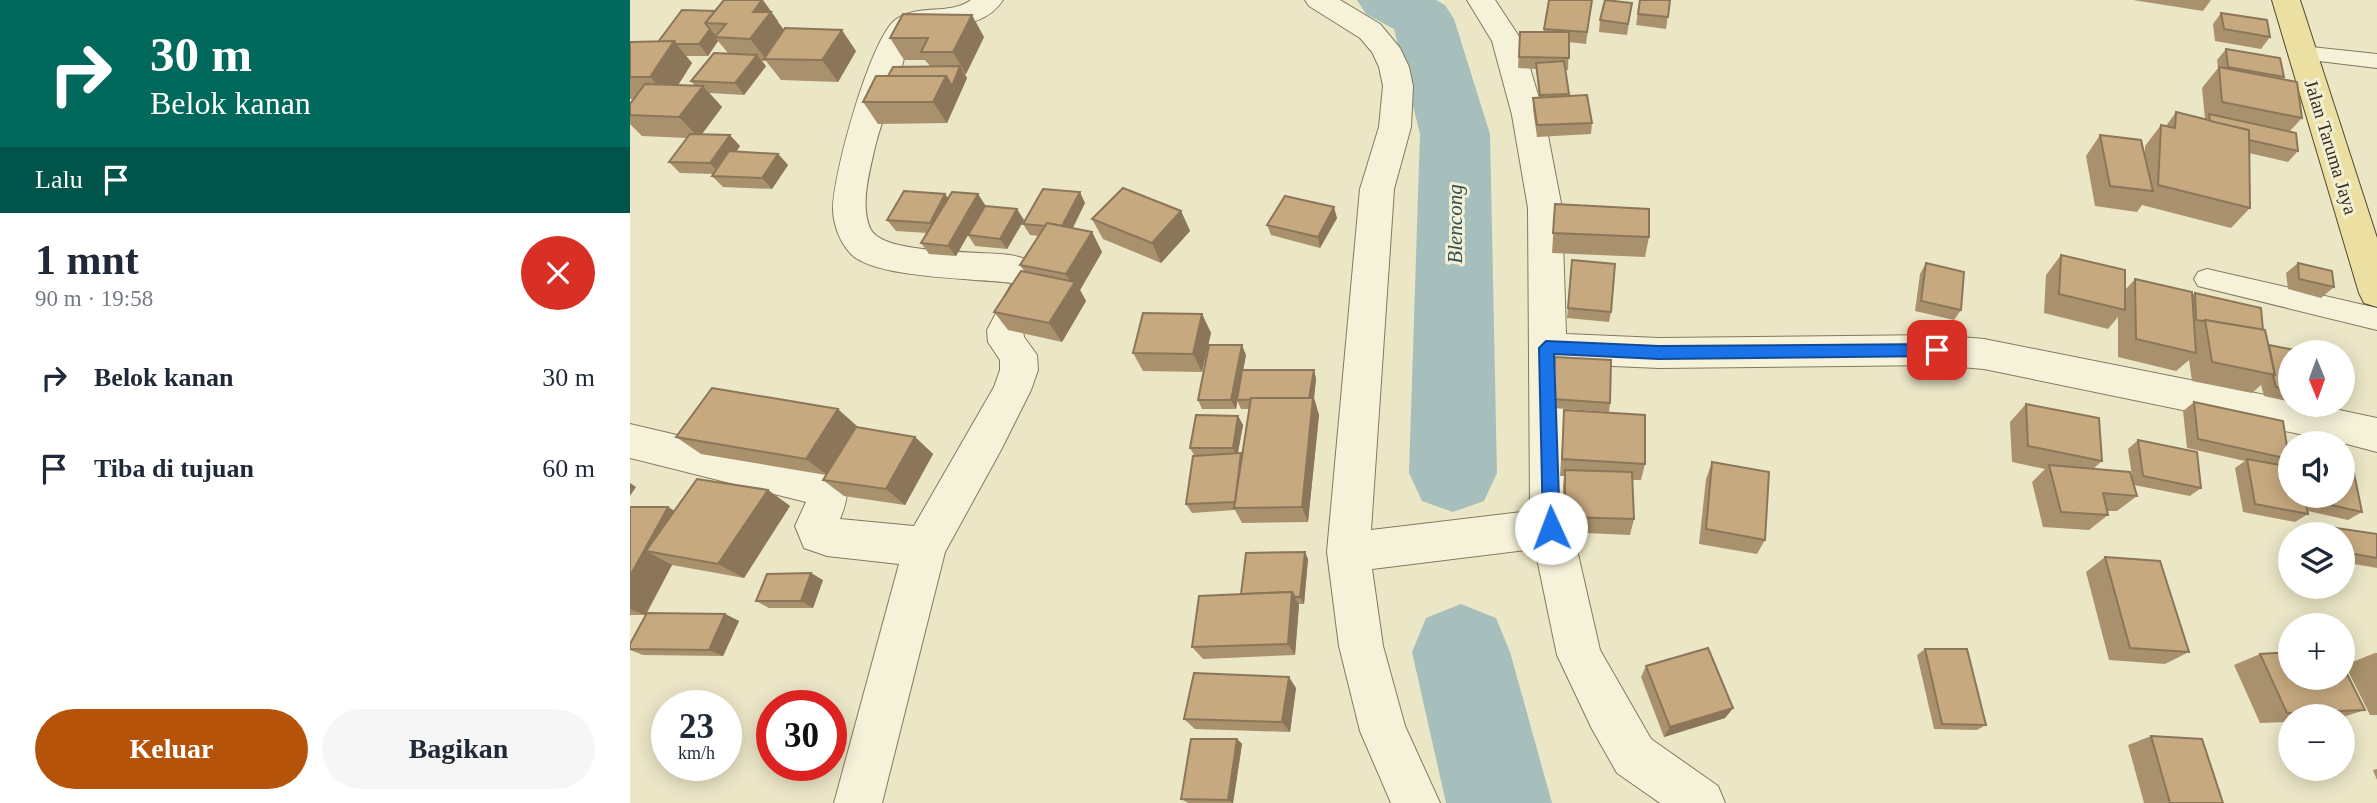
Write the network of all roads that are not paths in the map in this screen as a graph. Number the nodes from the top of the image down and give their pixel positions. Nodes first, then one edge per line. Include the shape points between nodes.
1 (989, 0) edge
2 (1319, 0) edge
3 (1481, 0) edge
4 (2286, 0) edge
5 (2302, 53) junction
6 (2377, 61) edge
7 (2207, 279) dead end
8 (2377, 293) edge
9 (2377, 318) edge
10 (1546, 348) junction
11 (2377, 435) edge
12 (630, 441) edge
13 (1536, 531) junction
14 (925, 547) junction
15 (1348, 552) junction
16 (858, 803) edge
17 (1416, 803) edge
18 (1701, 803) edge

1 - 14 street via 958,18 913,23 897,38 867,115 850,209 853,234 864,247 886,256 1010,269 1028,273 1032,280 1005,330 1006,342 1018,355 1019,370 1012,390
2 - 15 street via 1373,34 1392,58 1401,100 1377,189
3 - 10 street via 1507,41 1528,115 1545,208
4 - 5 main road, Jalan Taruma Jaya
5 - 6 lane
5 - 8 main road, Jalan Taruma Jaya
7 - 9 lane
10 - 11 street via 1984,354
10 - 13 street
12 - 14 street via 821,487 828,498 816,526 819,534 827,537
13 - 15 street
13 - 18 street via 1579,655 1634,756
14 - 16 street
15 - 17 street via 1362,646 1383,731

